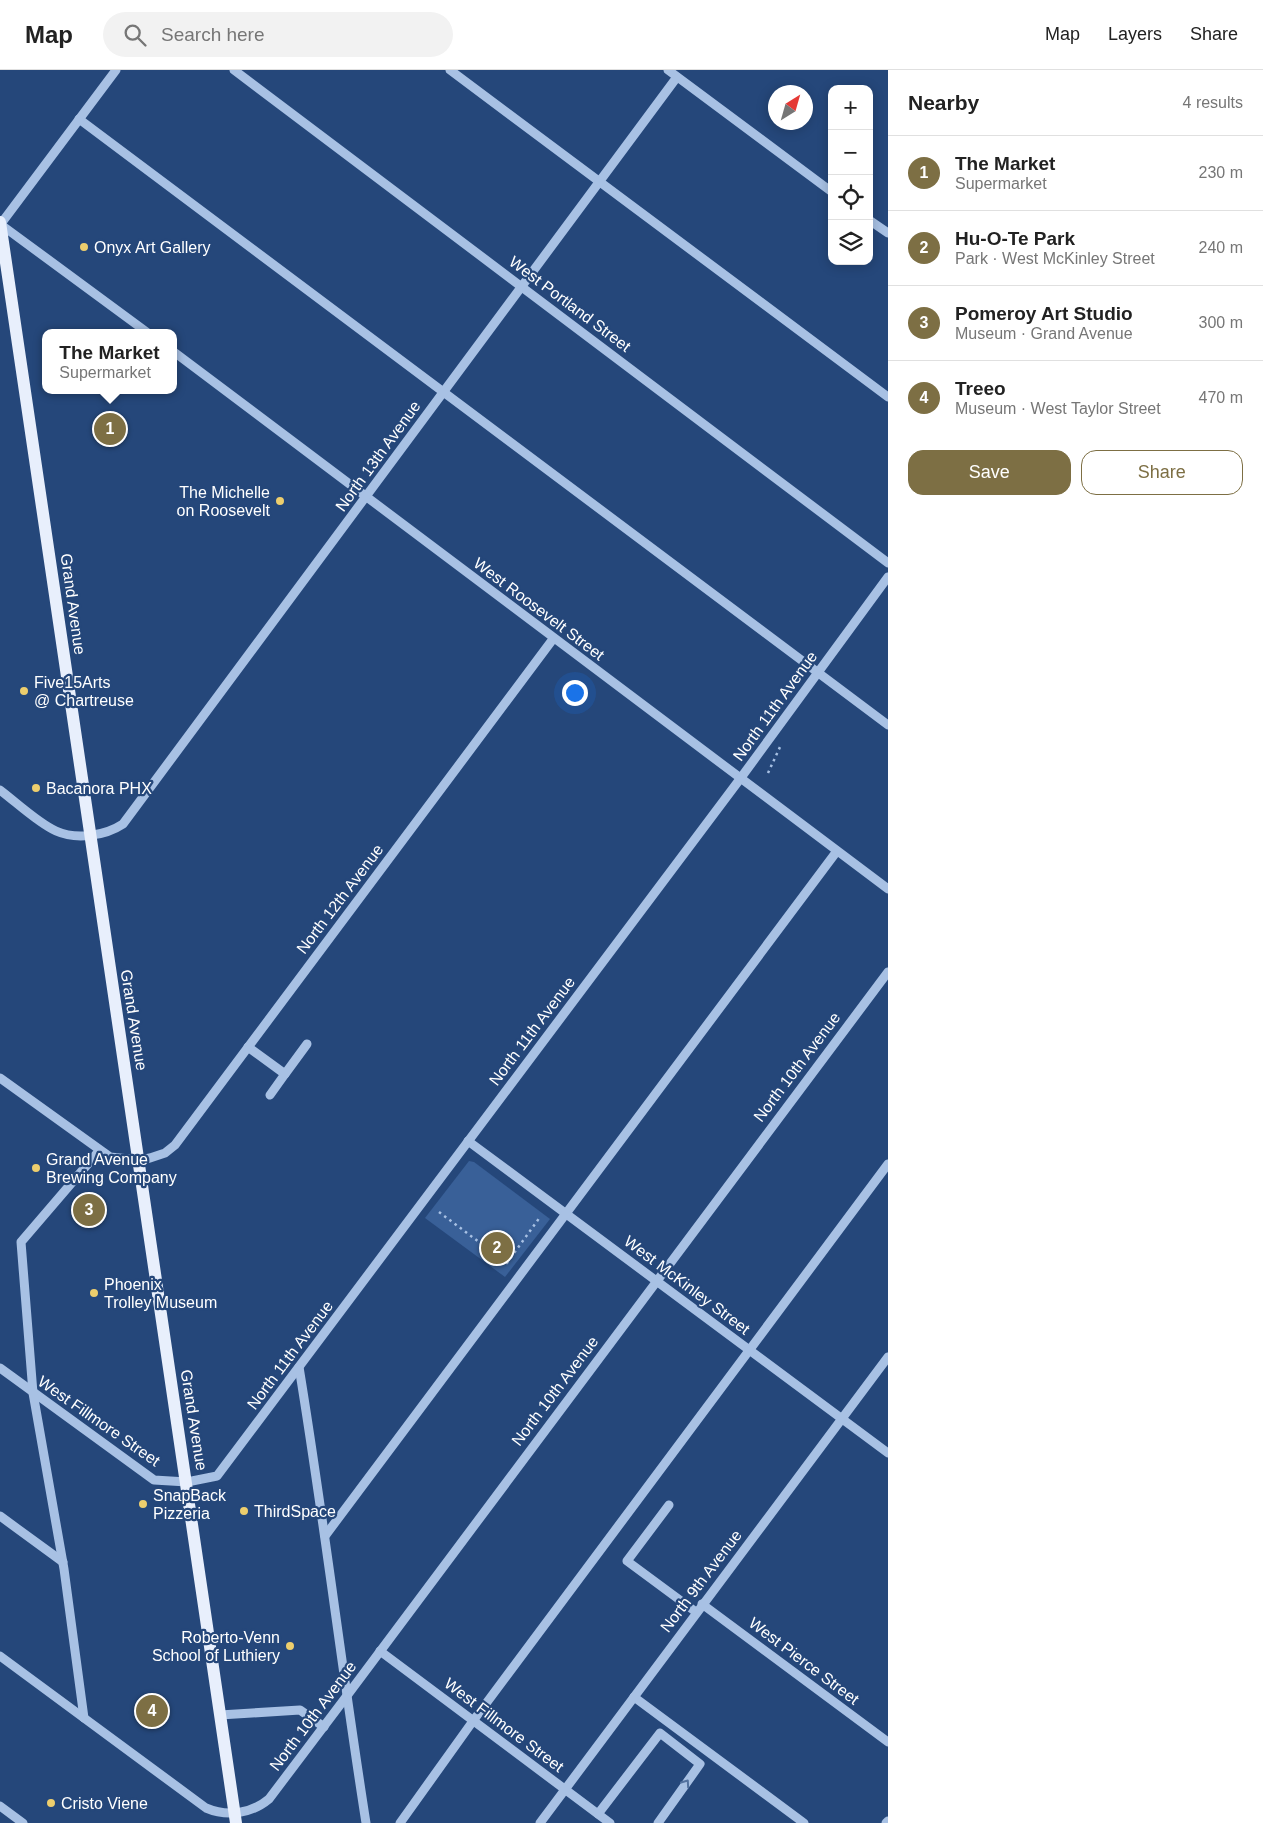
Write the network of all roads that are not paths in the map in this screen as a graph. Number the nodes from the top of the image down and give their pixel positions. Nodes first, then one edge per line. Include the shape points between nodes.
1 (116, 70) edge
2 (234, 70) edge
3 (450, 70) edge
4 (668, 70) edge
5 (677, 77) junction
6 (79, 119) junction
7 (600, 181) junction
8 (828, 189) edge
9 (873, 223) edge
10 (0, 224) edge
11 (888, 233) edge
12 (522, 286) junction
13 (143, 329) edge
14 (177, 354) edge
15 (444, 392) junction
16 (888, 397) edge
17 (367, 497) junction
18 (888, 563) edge
19 (888, 577) edge
20 (553, 639) junction
21 (818, 673) junction
22 (888, 725) edge
23 (740, 779) junction
24 (0, 790) edge
25 (90, 835) junction
26 (837, 851) junction
27 (888, 889) edge
28 (888, 972) edge
29 (307, 1044) dead end
30 (248, 1047) junction
31 (285, 1074) junction
32 (0, 1078) edge
33 (270, 1095) dead end
34 (468, 1141) junction
35 (99, 1150) junction
36 (139, 1160) junction
37 (888, 1164) edge
38 (565, 1214) junction
39 (655, 1280) junction
40 (750, 1350) junction
41 (888, 1357) edge
42 (299, 1367) junction
43 (0, 1368) edge
44 (34, 1393) junction
45 (842, 1419) junction
46 (888, 1453) edge
47 (187, 1482) junction
48 (669, 1505) dead end
49 (0, 1516) edge
50 (325, 1536) junction
51 (63, 1562) junction
52 (702, 1604) junction
53 (696, 1612) junction
54 (380, 1651) junction
55 (0, 1656) edge
56 (346, 1697) junction
57 (634, 1697) junction
58 (220, 1715) junction
59 (84, 1718) junction
60 (473, 1721) junction
61 (324, 1727) junction
62 (888, 1742) edge
63 (565, 1789) junction
64 (0, 1806) edge
65 (598, 1814) junction
66 (236, 1818) edge
67 (23, 1823) edge
68 (366, 1823) edge
69 (400, 1823) edge
70 (540, 1823) edge
71 (610, 1823) edge
72 (658, 1823) edge
73 (804, 1823) edge

1 - 6 street
2 - 12 street, West Portland Street
3 - 7 street
4 - 5 street
5 - 7 street, North 13th Avenue
5 - 8 street
6 - 10 street
6 - 15 street
7 - 12 street, North 13th Avenue
7 - 16 street
9 - 11 street
10 - 13 street
10 - 25 main road, Grand Avenue
12 - 15 street, North 13th Avenue
12 - 18 street, West Portland Street
14 - 17 street, West Roosevelt Street
15 - 17 street, North 13th Avenue
15 - 21 street
17 - 20 street, West Roosevelt Street
17 - 25 street, North 13th Avenue via 123,824
19 - 21 street, North 11th Avenue
20 - 23 street, West Roosevelt Street
20 - 30 street, North 12th Avenue
21 - 22 street
21 - 23 street, North 11th Avenue
23 - 26 street, West Roosevelt Street
23 - 34 street, North 11th Avenue
24 - 25 street via 55,831
25 - 36 main road, Grand Avenue
26 - 27 street, West Roosevelt Street
26 - 38 street
28 - 39 street, North 10th Avenue
29 - 31 street
30 - 31 street
30 - 36 street, North 12th Avenue via 175,1145 165,1153
31 - 33 street
32 - 35 street
34 - 38 street, West McKinley Street
34 - 42 street, North 11th Avenue
35 - 36 street via 116,1159
35 - 44 street via 21,1242
36 - 47 main road, Grand Avenue
37 - 40 street
38 - 39 street, West McKinley Street
38 - 50 street
39 - 40 street, West McKinley Street
39 - 54 street, North 10th Avenue
40 - 45 street, West McKinley Street
40 - 60 street
41 - 45 street, North 9th Avenue
42 - 47 street, North 11th Avenue via 217,1476
42 - 50 street
43 - 44 street, West Fillmore Street
44 - 47 street, West Fillmore Street via 154,1480
44 - 51 street
45 - 46 street, West McKinley Street
45 - 52 street, North 9th Avenue
47 - 58 main road, Grand Avenue
48 - 53 street via 627,1561
49 - 51 street
50 - 56 street
51 - 59 street
52 - 53 street, North 9th Avenue
52 - 62 street, West Pierce Street
53 - 57 street, North 9th Avenue
54 - 56 street, North 10th Avenue
54 - 60 street, West Fillmore Street
55 - 59 street
56 - 61 street, North 10th Avenue
56 - 68 street
57 - 63 street, North 9th Avenue
57 - 73 street
58 - 61 street via 300,1710
58 - 66 main road, Grand Avenue
59 - 66 street via 206,1808
60 - 63 street, West Fillmore Street
60 - 69 street
61 - 66 street, North 10th Avenue via 268,1800
63 - 65 street, West Fillmore Street
63 - 70 street, North 9th Avenue
64 - 67 street
65 - 71 street, West Fillmore Street
72 -> 65 street via 700,1764 660,1733

